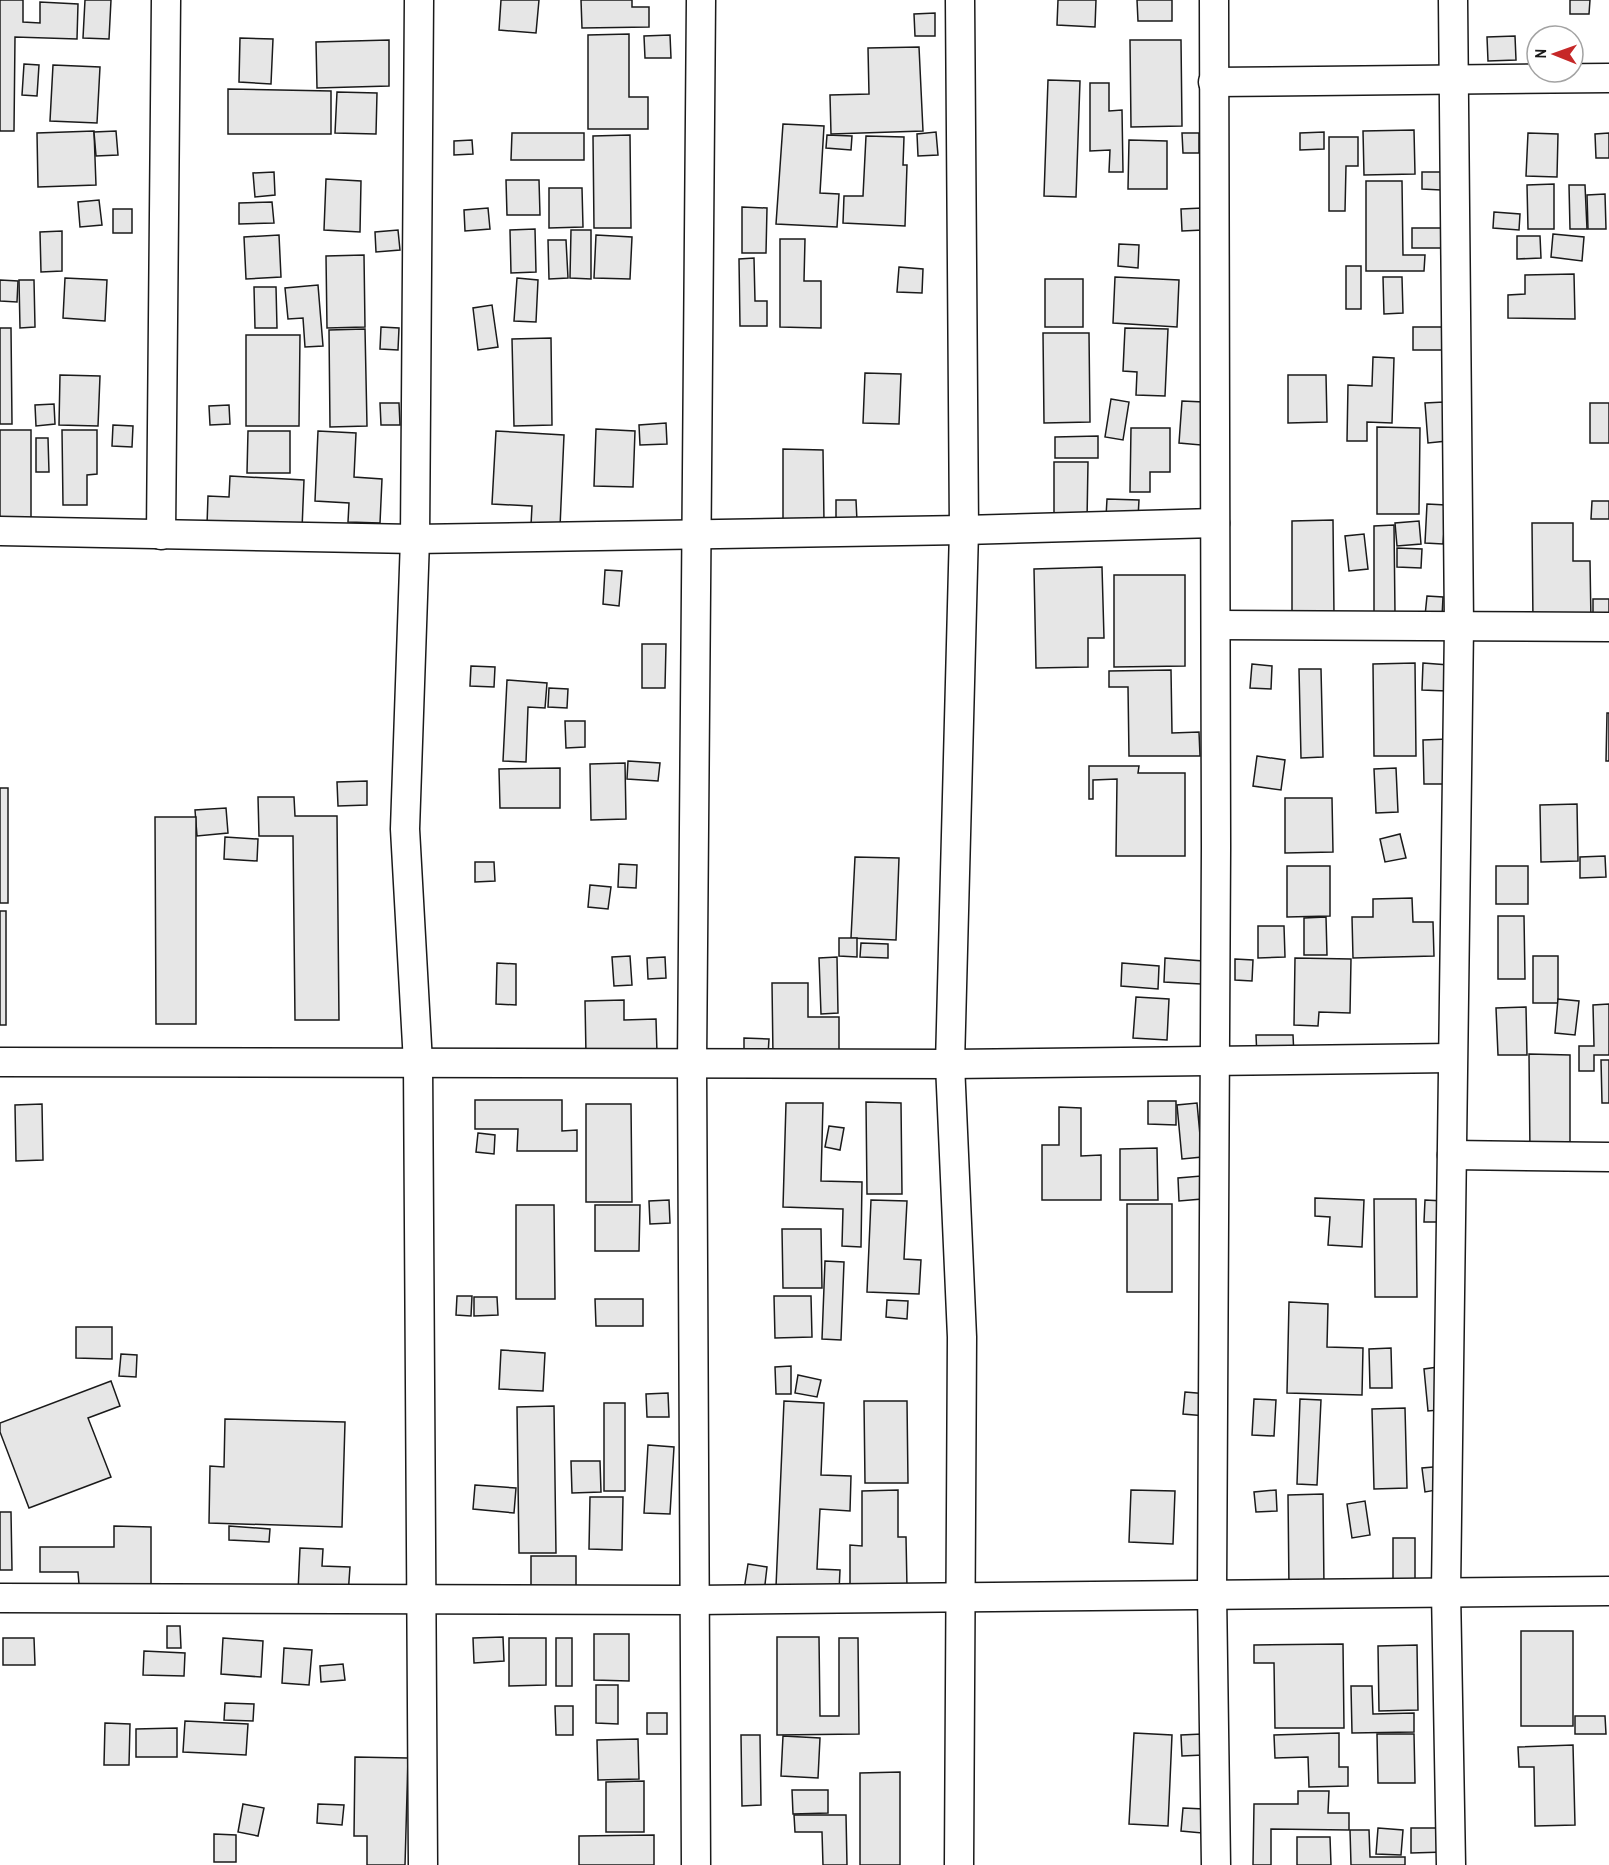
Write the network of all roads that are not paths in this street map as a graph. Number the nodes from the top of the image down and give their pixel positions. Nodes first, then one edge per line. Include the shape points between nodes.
1 (166, 0) edge
2 (419, 0) edge
3 (701, 0) edge
4 (960, 0) edge
5 (1214, 0) edge
6 (1453, 0) edge
7 (1609, 78) edge
8 (1452, 81) junction
9 (1213, 82) junction
10 (1215, 523) junction
11 (964, 530) junction
12 (0, 531) edge
13 (699, 534) junction
14 (161, 535) junction
15 (415, 539) junction
16 (1216, 625) junction
17 (1459, 626) junction
18 (1609, 627) edge
19 (1452, 1058) junction
20 (1215, 1061) junction
21 (0, 1062) edge
22 (418, 1063) junction
23 (692, 1064) junction
24 (950, 1064) junction
25 (1452, 1155) junction
26 (1609, 1157) edge
27 (1446, 1591) junction
28 (1609, 1591) edge
29 (1212, 1593) junction
30 (961, 1597) junction
31 (0, 1598) edge
32 (419, 1599) junction
33 (695, 1600) junction
34 (423, 1865) edge
35 (696, 1865) edge
36 (959, 1865) edge
37 (1216, 1865) edge
38 (1451, 1865) edge

1 - 14 street
2 - 15 street
3 - 13 street
4 - 11 street
5 - 9 street
6 - 8 street
7 - 8 street
8 - 9 street
8 - 17 street
9 - 10 street
10 - 11 street
10 - 16 street
11 - 13 street
11 - 24 street
12 - 14 street
13 - 15 street
13 - 23 street
14 - 15 street
15 - 22 street via 405,829
16 - 17 street
16 - 20 street
17 - 18 street
17 - 19 street
19 - 20 street
19 - 25 street
20 - 24 street
20 - 29 street
21 - 22 street
22 - 23 street
22 - 32 street
23 - 24 street
23 - 33 street
24 - 30 street via 962,1337
25 - 26 street
25 - 27 street
27 - 28 street
27 - 29 street
27 - 38 street
29 - 30 street
29 - 37 street
30 - 33 street
30 - 36 street
31 - 32 street
32 - 33 street
32 - 34 street
33 - 35 street

